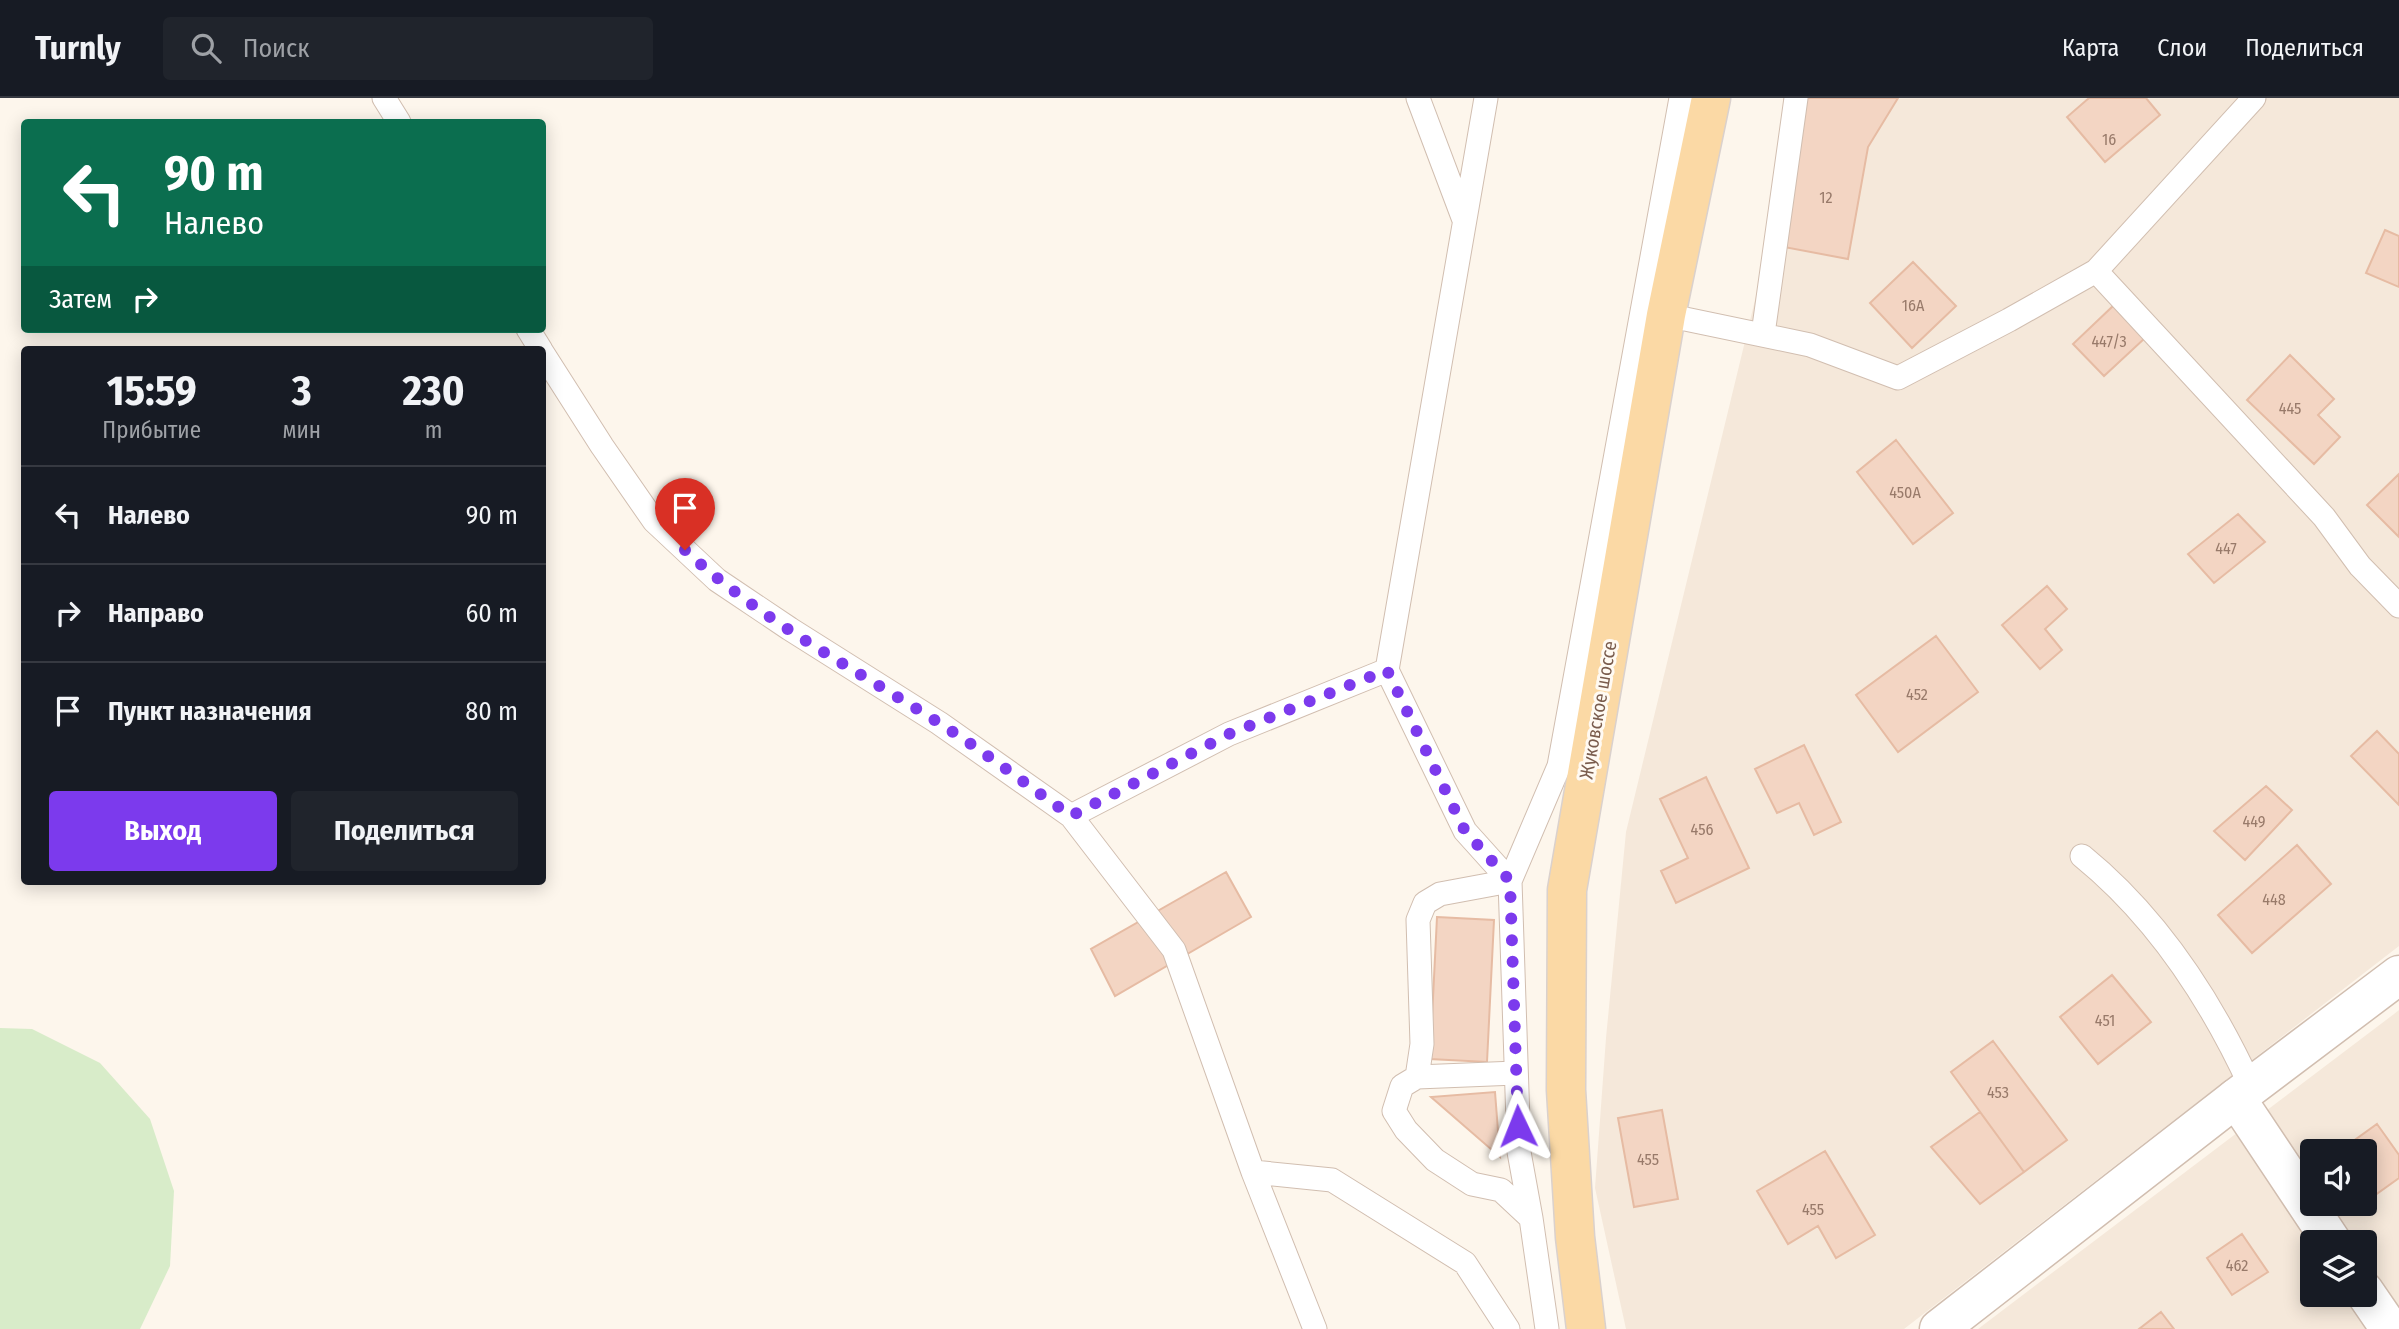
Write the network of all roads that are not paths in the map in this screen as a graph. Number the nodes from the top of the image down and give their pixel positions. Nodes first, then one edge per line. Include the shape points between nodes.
1 (384, 98) edge
2 (1418, 98) edge
3 (1486, 98) edge
4 (1681, 98) edge
5 (1711, 98) edge
6 (1796, 98) edge
7 (2254, 98) edge
8 (397, 119) edge
9 (1464, 220) junction
10 (2096, 271) junction
11 (1666, 315) junction
12 (1763, 334) junction
13 (546, 357) edge
14 (2399, 606) edge
15 (1387, 670) junction
16 (1071, 816) junction
17 (2082, 856) dead end
18 (1510, 881) junction
19 (2399, 975) edge
20 (1516, 1073) junction
21 (1417, 1077) junction
22 (2244, 1092) junction
23 (1253, 1172) junction
24 (1531, 1219) junction
25 (2325, 1230) edge
26 (2375, 1307) edge
27 (1315, 1329) edge
28 (1508, 1329) edge
29 (1547, 1329) edge
30 (1586, 1329) edge
31 (1939, 1329) edge
32 (2390, 1329) edge

1 - 8 lane
2 - 9 lane
3 - 9 lane
4 - 18 lane via 1559,766
5 - 11 main road, Жуковское шоссе
6 - 12 lane
7 - 10 lane
9 - 15 lane
10 - 12 lane via 1898,378 1810,345
10 - 14 lane
11 - 12 lane
11 - 30 main road, Жуковское шоссе via 1567,890 1566,1090
13 - 16 lane via 654,521 717,580 939,723
15 - 16 lane via 1229,734
15 - 18 lane via 1465,831
16 - 23 lane via 1174,950
17 - 22 lane via 2109,878 2178,957 2229,1039
18 - 20 lane
18 - 21 lane via 1440,894 1425,903 1418,920 1422,1044
19 - 22 street
20 - 21 lane
20 - 24 lane via 1519,1153
21 - 24 lane via 1402,1086 1394,1111 1406,1130 1435,1160 1472,1184 1501,1190
22 - 25 street
22 - 31 street
23 - 27 lane
23 - 28 lane via 1332,1180 1465,1263
24 - 29 lane
26 - 32 street

